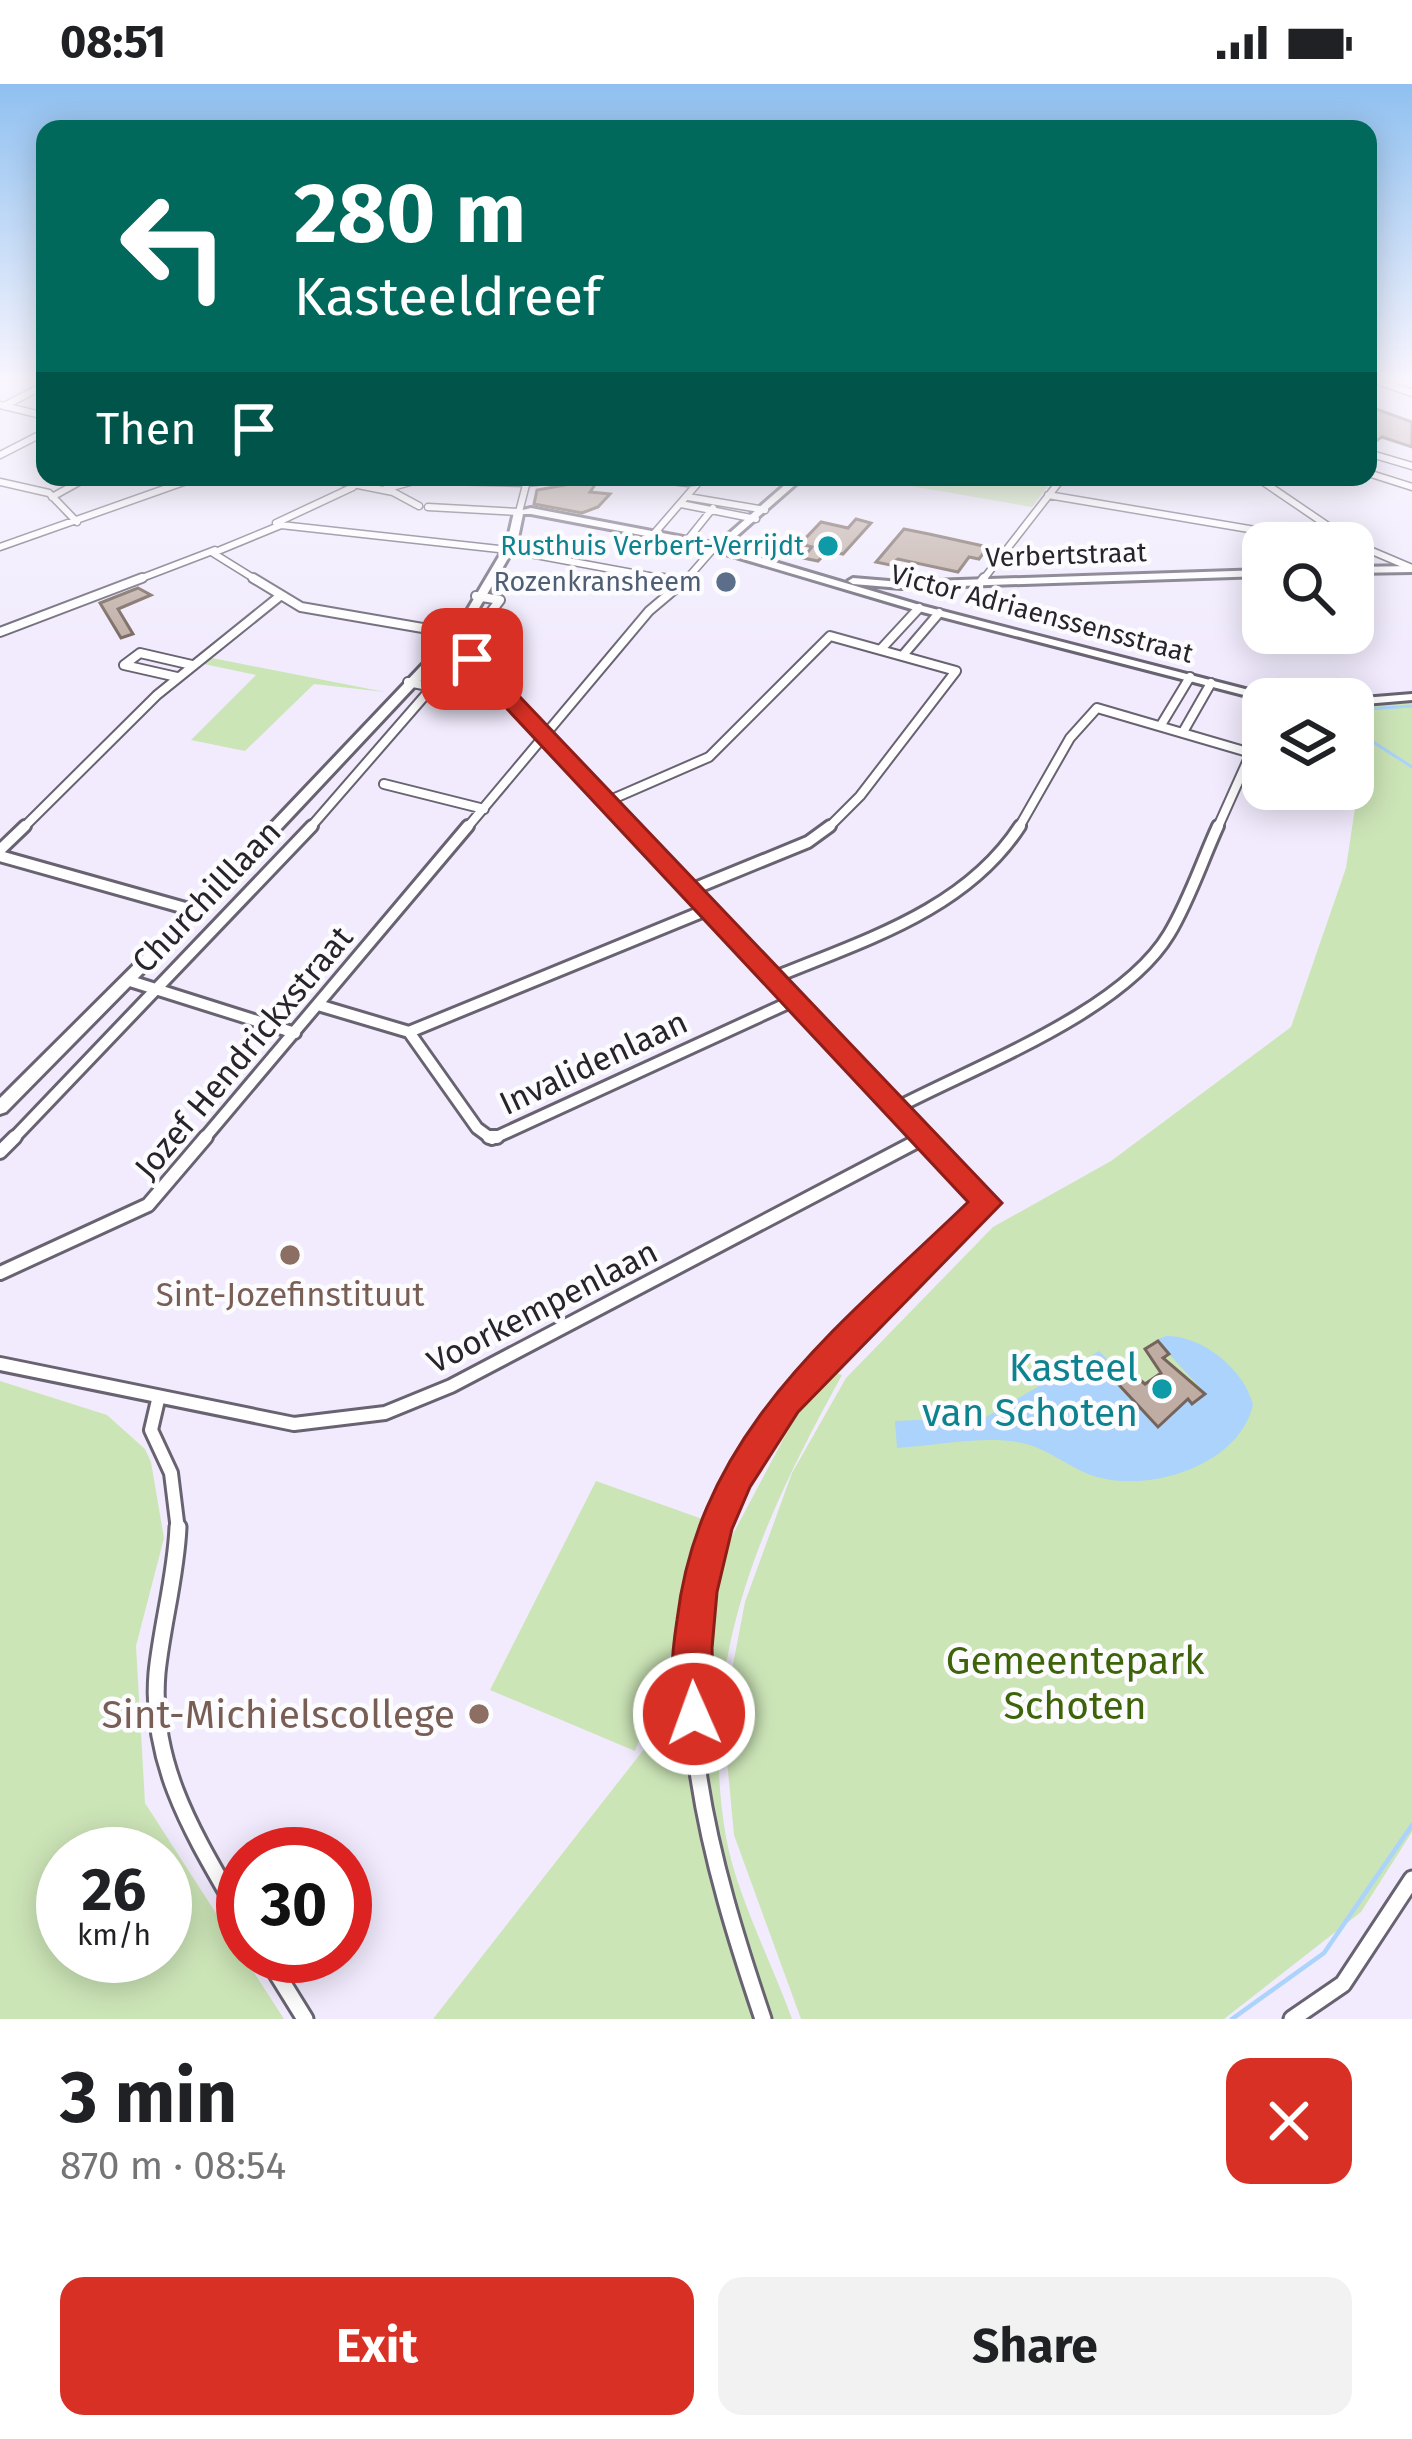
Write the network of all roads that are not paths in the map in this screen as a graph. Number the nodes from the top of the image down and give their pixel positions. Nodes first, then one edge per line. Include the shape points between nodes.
1 (1377, 476) edge
2 (0, 482) edge
3 (72, 486) edge
4 (174, 486) edge
5 (350, 486) edge
6 (393, 486) edge
7 (526, 486) edge
8 (696, 486) edge
9 (790, 486) edge
10 (1056, 486) edge
11 (1269, 486) edge
12 (353, 487) junction
13 (1412, 487) edge
14 (381, 489) junction
15 (1048, 495) junction
16 (688, 496) junction
17 (52, 497) junction
18 (719, 501) junction
19 (681, 505) junction
20 (711, 510) junction
21 (765, 510) junction
22 (519, 512) junction
23 (755, 519) junction
24 (77, 522) junction
25 (1322, 522) edge
26 (278, 523) junction
27 (1242, 528) edge
28 (652, 536) junction
29 (685, 543) junction
30 (701, 543) junction
31 (721, 546) junction
32 (0, 547) edge
33 (508, 550) junction
34 (1374, 552) edge
35 (1412, 569) edge
36 (1374, 570) edge
37 (1242, 573) edge
38 (683, 582) junction
39 (981, 582) junction
40 (869, 589) junction
41 (280, 596) junction
42 (476, 596) junction
43 (919, 608) junction
44 (939, 613) junction
45 (478, 629) dead end
46 (0, 632) edge
47 (449, 640) junction
48 (882, 648) junction
49 (466, 649) junction
50 (904, 654) junction
51 (193, 665) junction
52 (177, 677) junction
53 (1190, 677) junction
54 (408, 682) junction
55 (1211, 683) junction
56 (1242, 691) edge
57 (1412, 697) edge
58 (1374, 700) edge
59 (1161, 725) junction
60 (1184, 732) junction
61 (543, 736) junction
62 (384, 784) dead end
63 (608, 801) junction
64 (484, 809) junction
65 (0, 853) edge
66 (693, 889) junction
67 (709, 909) junction
68 (196, 911) junction
69 (772, 978) junction
70 (127, 980) junction
71 (154, 988) junction
72 (797, 999) junction
73 (317, 1005) junction
74 (409, 1031) junction
75 (295, 1033) junction
76 (899, 1106) junction
77 (0, 1108) edge
78 (925, 1137) junction
79 (0, 1152) edge
80 (0, 1274) edge
81 (0, 1364) edge
82 (158, 1400) junction
83 (216, 1873) edge
84 (1412, 1879) edge
85 (283, 1983) edge
86 (305, 2019) edge
87 (763, 2019) edge
88 (1292, 2019) edge

1 - 13 street
2 - 17 street
3 - 17 street
4 - 24 street
5 - 12 street
6 - 14 street
7 - 22 street, Churchilllaan
8 - 16 street
9 - 21 street
10 - 15 street
11 - 25 street
12 - 14 street
12 - 26 street
14 - 22 street via 431,505
15 - 27 street
15 - 39 street
16 - 18 street
16 - 19 street
17 - 24 street
18 - 20 street
18 - 21 street
19 - 20 street
19 - 28 street
20 - 23 street
20 - 29 street
21 - 23 street
22 - 28 street, Verbertstraat
22 - 33 street, Churchilllaan
23 - 31 street
24 - 32 street
26 - 33 street
26 - 41 street via 214,555
26 - 46 street
28 - 29 street, Verbertstraat
29 - 30 street, Verbertstraat
30 - 31 street, Verbertstraat
30 - 31 street, Verbertstraat via 710,536
31 - 38 street, Jozef Hendrickxstraat
31 - 40 street, Verbertstraat
33 - 38 street
33 - 42 street, Churchilllaan
34 - 35 street
35 - 36 street
37 - 39 street, Verbertstraat
38 - 61 street, Jozef Hendrickxstraat
39 - 40 street, Verbertstraat
40 - 43 street, Victor Adriaenssensstraat
41 - 47 street via 302,607 440,631
41 - 51 street
42 - 45 street via 500,600
42 - 47 street, Churchilllaan
43 - 44 street, Victor Adriaenssensstraat
43 - 48 street
44 - 50 street
44 - 53 street, Victor Adriaenssensstraat
47 - 49 street
47 - 49 street via 473,641
47 - 54 street, Churchilllaan
48 - 50 street
48 - 63 street via 830,636 709,757
49 - 61 street
50 - 66 street via 948,665 954,677 860,796 808,842
51 - 52 street
51 - 52 street via 140,652 124,665
52 - 65 street
53 - 55 street, Victor Adriaenssensstraat
53 - 59 street
54 - 68 street, Churchilllaan
54 - 71 street, Churchilllaan via 428,692
55 - 56 street, Victor Adriaenssensstraat
55 - 60 street
57 - 58 street
59 - 60 street
59 - 69 street via 1097,708 984,868 918,915
60 - 76 street via 1244,747 1251,761 1168,936 1132,976 1070,1017
61 - 63 street
61 - 64 street, Jozef Hendrickxstraat
62 - 64 street
63 - 66 street
64 - 73 street, Jozef Hendrickxstraat
65 - 68 street
66 - 67 street
67 - 69 street
67 - 74 street
68 - 70 street, Churchilllaan
69 - 72 street
70 - 71 street
70 - 77 street, Churchilllaan
71 - 75 street
71 - 79 street, Churchilllaan
72 - 74 street, Invalidenlaan via 492,1139
72 - 76 street
73 - 74 street
73 - 75 street, Jozef Hendrickxstraat
75 - 80 street, Jozef Hendrickxstraat via 148,1205
76 - 78 street
78 - 82 street, Voorkempenlaan via 385,1413 294,1424
78 - 87 street via 987,1203 786,1401 714,1529 692,1648 708,1829 730,1930
81 - 82 street, Voorkempenlaan
82 - 83 street via 151,1430 171,1473 178,1532 157,1676 159,1734 166,1775
84 - 88 street via 1342,1984
85 - 86 street

